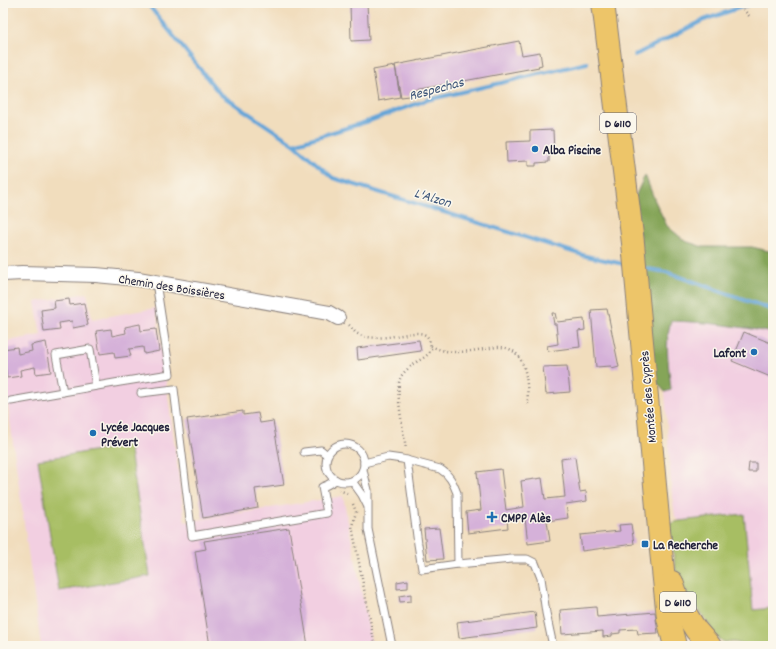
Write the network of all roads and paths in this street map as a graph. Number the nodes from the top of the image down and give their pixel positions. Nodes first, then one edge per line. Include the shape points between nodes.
1 (603, 3) edge
2 (738, 3) edge
3 (750, 17) dead end
4 (3, 274) edge
5 (156, 282) junction
6 (338, 318) joint
7 (431, 346) junction
8 (96, 386) junction
9 (63, 392) junction
10 (141, 393) dead end
11 (11, 401) dead end
12 (528, 404) dead end
13 (304, 452) dead end
14 (327, 455) junction
15 (407, 460) junction
16 (364, 466) junction
17 (336, 480) junction
18 (352, 481) junction
19 (322, 492) junction
20 (351, 495) dead end
21 (353, 501) dead end
22 (367, 505) junction
23 (661, 551) junction
24 (458, 564) junction
25 (375, 646) edge
26 (392, 646) edge
27 (553, 646) edge
28 (675, 646) edge
29 (710, 646) edge

1 - 23 main road, Montée des Cyprès / D 6110 via 633,243
2 - 3 path
4 - 5 street, Chemin des Boissières via 96,275
5 - 6 street, Chemin des Boissières via 329,313
5 - 8 lane via 170,374
6 - 7 path via 346,321 362,336 372,338 421,333 426,335
7 - 12 path via 453,352 497,347 512,350 519,356 523,366
7 - 15 path via 429,354 408,368 398,384
8 - 9 lane
8 - 9 lane via 90,349 56,355
9 - 11 lane
10 - 19 lane via 174,389 192,536 327,513
13 - 14 lane via 321,450
14 - 16 lane via 330,450 342,443 349,444 360,450
14 - 17 lane via 326,467 331,477
15 - 16 lane via 388,457
15 - 24 lane via 446,472 454,485 457,493
15 - 24 lane via 422,569
16 - 18 lane via 357,478
16 - 22 lane via 368,490
17 - 18 lane
17 - 19 lane via 322,487
18 - 22 lane
19 - 20 path via 338,490
21 - 25 path via 356,512 352,526
22 - 26 lane via 368,529
23 - 28 main road, Montée des Cyprès / D 6110 via 668,618
23 - 29 main road, Montée des Cyprès / D 6110 via 679,603
24 - 27 lane via 512,559 527,559 535,563 541,578

